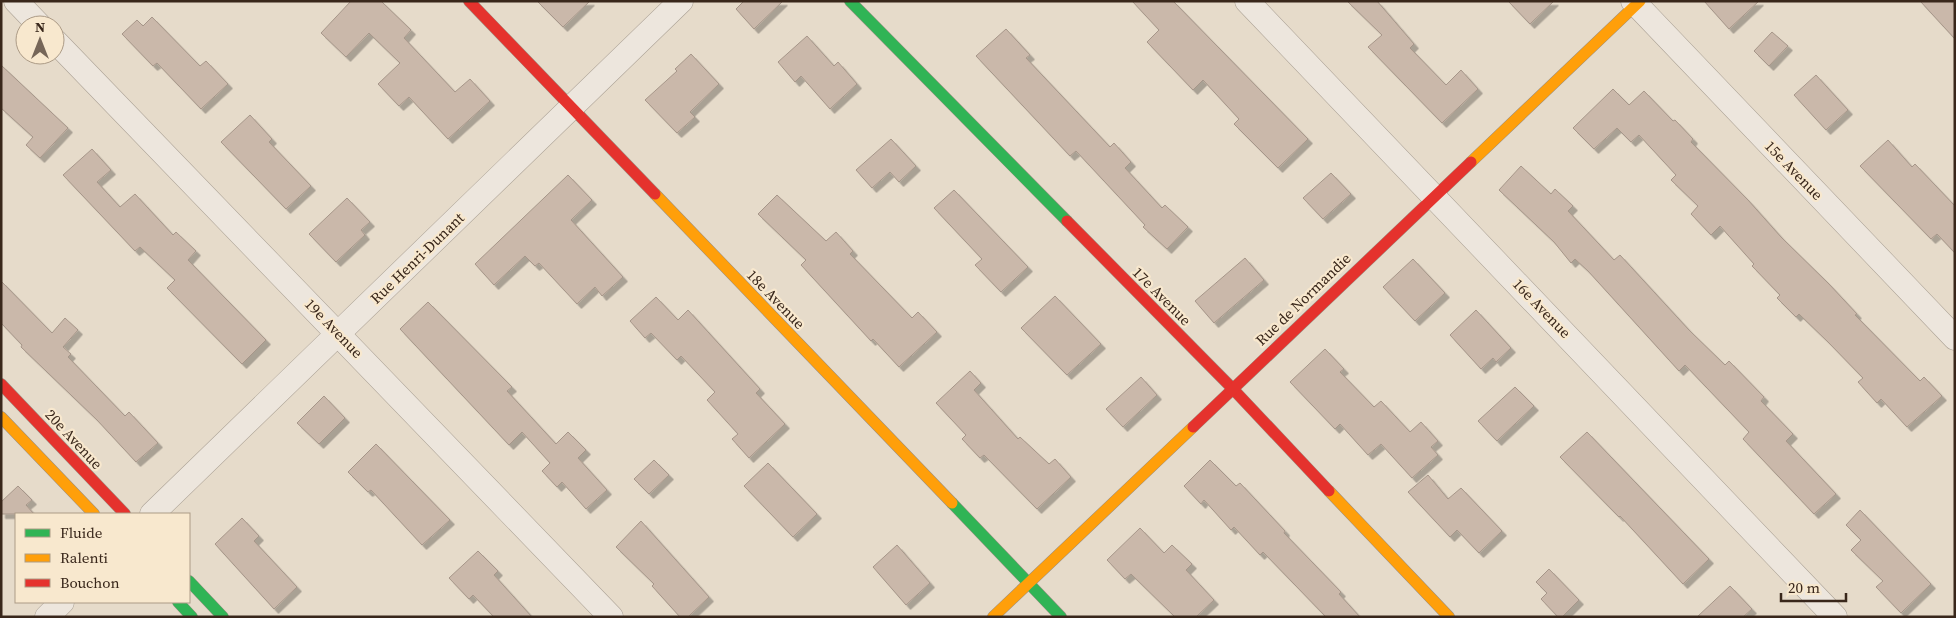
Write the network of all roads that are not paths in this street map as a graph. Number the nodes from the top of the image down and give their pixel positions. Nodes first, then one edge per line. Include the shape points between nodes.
1 (16, 1) edge
2 (469, 1) edge
3 (680, 1) edge
4 (850, 1) edge
5 (1247, 1) edge
6 (1636, 2) edge
7 (29, 15) edge
8 (65, 51) edge
9 (572, 108) junction
10 (1434, 195) junction
11 (339, 334) junction
12 (1955, 338) edge
13 (1, 384) edge
14 (1232, 388) junction
15 (1, 417) edge
16 (93, 513) edge
17 (124, 513) edge
18 (153, 513) edge
19 (190, 582) edge
20 (1028, 584) junction
21 (61, 603) edge
22 (179, 603) edge
23 (47, 617) edge
24 (192, 617) edge
25 (223, 617) edge
26 (611, 617) edge
27 (993, 617) edge
28 (1061, 617) edge
29 (1448, 617) edge
30 (1835, 617) edge

1 - 7 street
2 - 9 street, 18e Avenue
3 - 9 street, Rue Henri-Dunant
4 - 14 street, 17e Avenue
5 - 10 street, 16e Avenue
6 - 10 street, Rue de Normandie
6 - 12 street, 15e Avenue
8 - 11 street, 19e Avenue
9 - 11 street, Rue Henri-Dunant
9 - 20 street, 18e Avenue
10 - 14 street, Rue de Normandie
10 - 30 street, 16e Avenue
11 - 18 street, Rue Henri-Dunant
11 - 26 street, 19e Avenue
13 - 17 street, 20e Avenue
14 - 20 street, Rue de Normandie
14 - 29 street, 17e Avenue
15 - 16 street
19 - 25 street
20 - 27 street, Rue de Normandie
20 - 28 street, 18e Avenue
21 - 23 street
22 - 24 street

